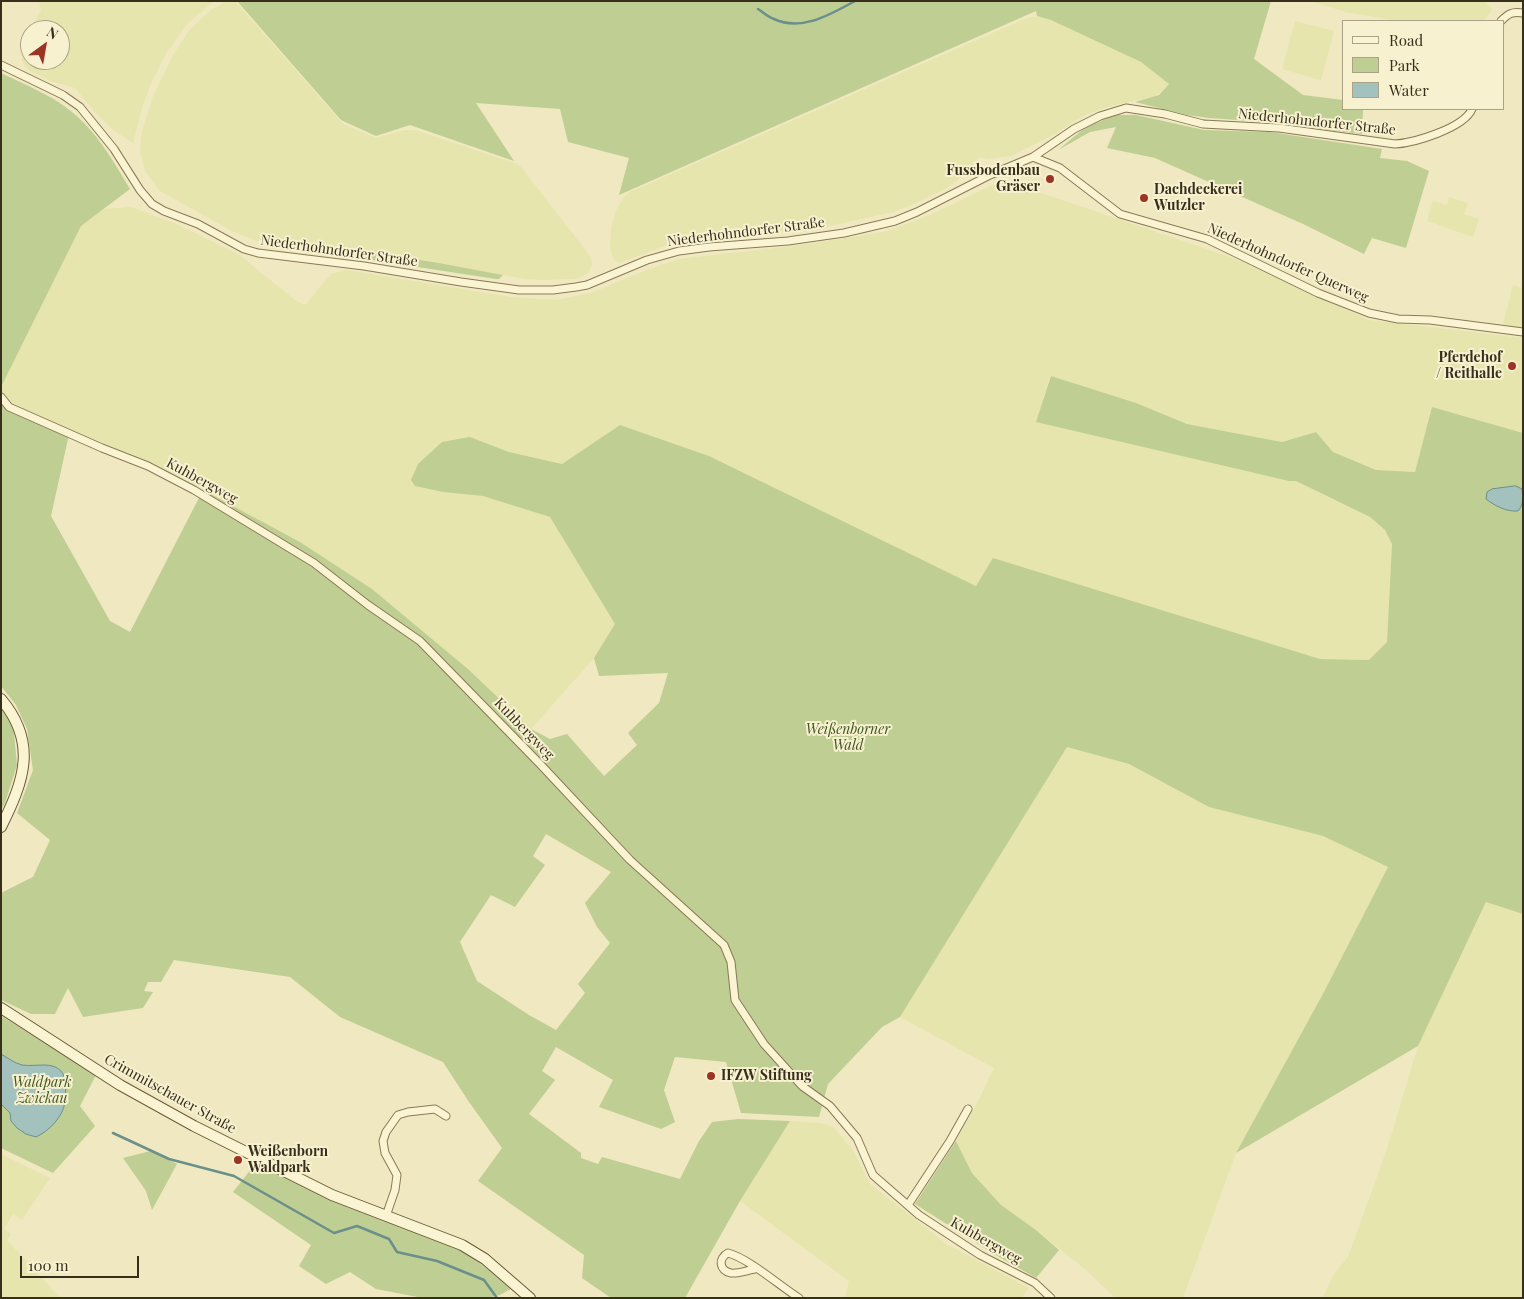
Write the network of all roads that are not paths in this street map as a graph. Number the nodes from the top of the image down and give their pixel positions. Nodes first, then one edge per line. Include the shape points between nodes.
1 (1523, 13) edge
2 (1502, 20) edge
3 (1, 66) edge
4 (1471, 110) edge
5 (1032, 157) junction
6 (1523, 332) edge
7 (1, 397) edge
8 (1, 699) edge
9 (1, 827) edge
10 (1, 1008) edge
11 (968, 1109) dead end
12 (446, 1116) dead end
13 (908, 1205) junction
14 (386, 1216) junction
15 (755, 1269) dead end
16 (530, 1298) edge
17 (799, 1298) edge
18 (1051, 1298) edge

1 - 2 street via 1507,14
3 - 5 street, Niederhohndorfer Straße via 63,95 80,107 152,204 244,249 519,290 554,290 587,285 647,260 687,250 844,233 895,221
4 - 5 street, Niederhohndorfer Straße via 1468,116 1450,127 1413,142 1395,144 1279,128 1203,124 1126,108 1074,129
5 - 6 street, Niederhohndorfer Querweg via 1060,168 1120,214 1207,239 1318,293 1369,313
7 - 13 street, Kuhbergweg via 10,407 148,466 233,513 314,563 420,641 630,860 724,945 731,962 735,1000 764,1044 802,1086 830,1106 857,1138 873,1175
8 - 9 main road via 19,724 24,759 22,779
10 - 14 main road, Crimmitschauer Straße via 155,1105 332,1194
11 - 13 street
12 - 14 street via 435,1109 408,1112 398,1115 386,1132 383,1141 385,1153 398,1175
13 - 18 street, Kuhbergweg via 980,1255 1035,1283
14 - 16 main road, Crimmitschauer Straße via 462,1245
15 - 17 street

